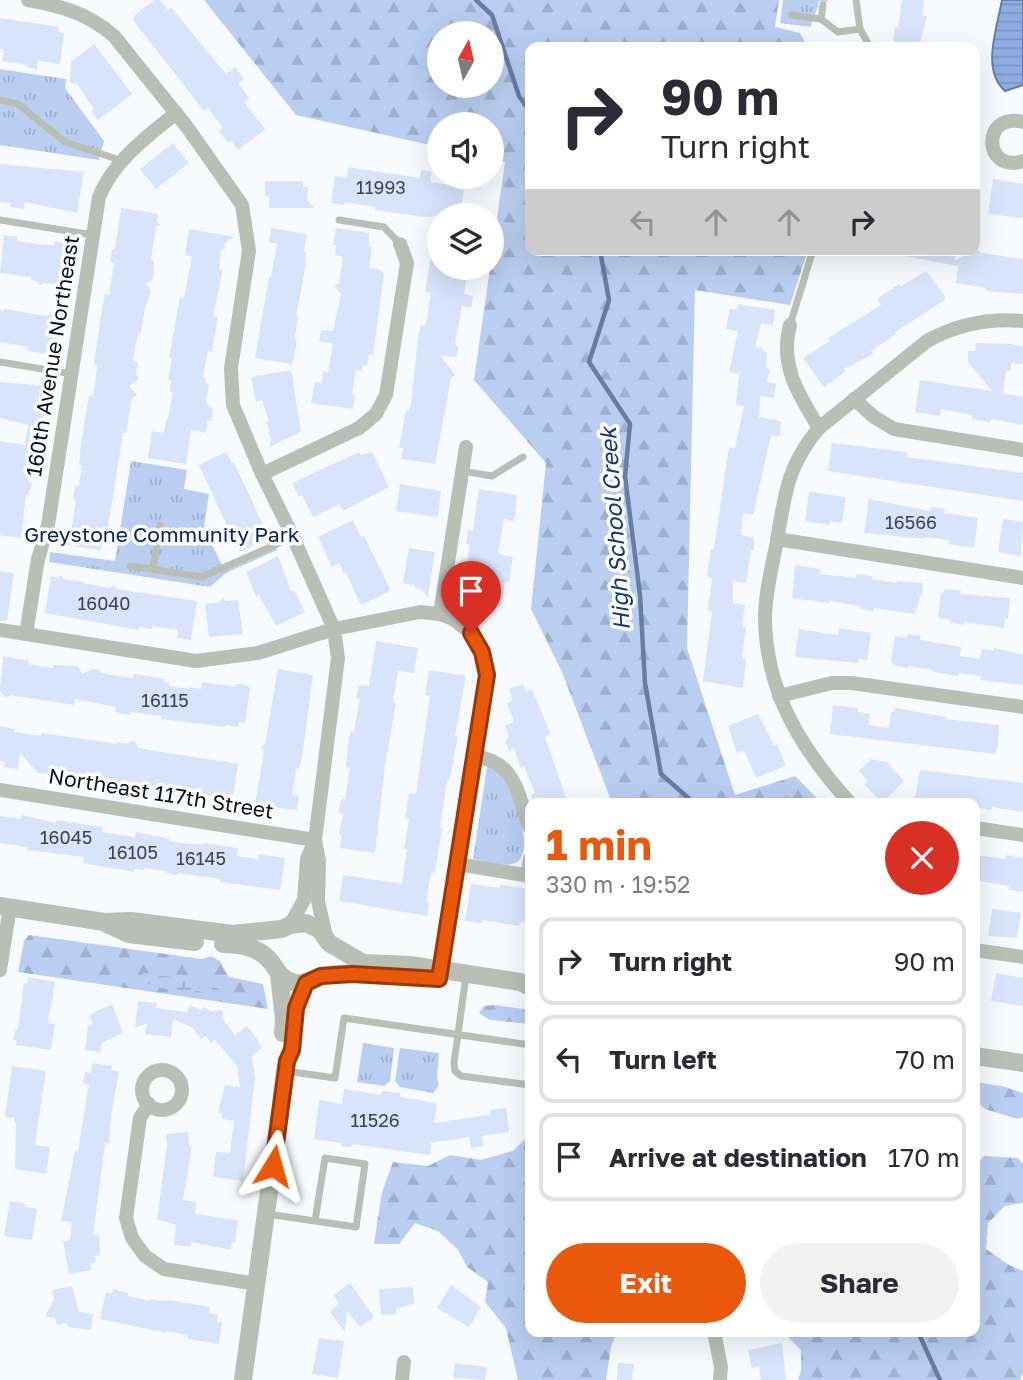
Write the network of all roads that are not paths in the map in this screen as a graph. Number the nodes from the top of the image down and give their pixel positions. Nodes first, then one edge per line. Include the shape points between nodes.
1 (28, 0) edge
2 (856, 0) edge
3 (66, 3) edge
4 (823, 5) dead end
5 (792, 15) dead end
6 (821, 19) junction
7 (860, 29) junction
8 (867, 42) edge
9 (0, 100) edge
10 (176, 113) junction
11 (1023, 122) edge
12 (123, 161) junction
13 (1023, 161) edge
14 (0, 220) edge
15 (339, 220) dead end
16 (93, 235) junction
17 (400, 244) joint
18 (811, 256) edge
19 (1023, 321) edge
20 (790, 325) joint
21 (0, 362) edge
22 (72, 374) junction
23 (854, 399) junction
24 (819, 428) junction
25 (466, 447) dead end
26 (1023, 450) edge
27 (523, 457) dead end
28 (462, 471) junction
29 (262, 474) junction
30 (160, 525) dead end
31 (293, 537) junction
32 (777, 539) junction
33 (130, 566) dead end
34 (153, 569) junction
35 (1023, 578) edge
36 (440, 614) junction
37 (334, 629) junction
38 (0, 630) edge
39 (26, 634) junction
40 (779, 696) junction
41 (1023, 707) edge
42 (475, 756) junction
43 (0, 790) edge
44 (845, 798) edge
45 (525, 815) edge
46 (980, 829) edge
47 (1023, 835) edge
48 (316, 840) junction
49 (457, 864) junction
50 (525, 875) edge
51 (5, 907) edge
52 (103, 922) junction
53 (286, 927) junction
54 (327, 939) junction
55 (980, 951) edge
56 (1023, 957) edge
57 (275, 968) junction
58 (0, 970) edge
59 (440, 974) junction
60 (313, 979) junction
61 (465, 983) junction
62 (525, 986) edge
63 (525, 990) edge
64 (458, 1034) junction
65 (525, 1044) edge
66 (980, 1057) edge
67 (1023, 1063) edge
68 (286, 1066) junction
69 (525, 1085) edge
70 (149, 1104) dead end
71 (266, 1214) junction
72 (316, 1221) junction
73 (257, 1284) junction
74 (715, 1337) edge
75 (404, 1362) dead end
76 (243, 1380) edge
77 (402, 1380) edge
78 (720, 1380) edge

1 - 3 street
2 - 7 lane
3 - 10 street via 114,36
4 - 6 lane
5 - 6 lane
6 - 7 lane via 838,32
7 - 8 lane
9 - 12 lane via 18,104 65,142
10 - 12 street, 160th Avenue Northeast via 144,137
10 - 29 street via 242,205 249,251 231,368 233,405
11 - 13 street via 1001,124 992,143 1002,160
12 - 16 street, 160th Avenue Northeast via 103,188
14 - 16 lane
15 - 17 lane via 384,227
16 - 22 street, 160th Avenue Northeast
17 - 29 street via 407,263 386,395 376,414 359,428
18 - 20 lane
19 - 23 street via 983,321 946,330
20 - 24 street via 787,363
21 - 22 lane
22 - 39 street, 160th Avenue Northeast
23 - 24 street
23 - 26 street via 894,429
24 - 32 street via 793,466
25 - 28 street
27 - 28 lane via 492,476
28 - 36 street
29 - 31 street
30 - 34 lane
31 - 34 lane via 202,578
31 - 37 street
32 - 35 street
32 - 40 street via 765,620
33 - 34 lane
36 - 37 street via 420,612
36 - 42 street via 471,633 482,652 487,675
37 - 39 street via 258,653 196,661
37 - 48 street via 338,657
38 - 39 street
40 - 41 street via 851,682
40 - 44 street via 806,750
42 - 45 street via 508,770
42 - 49 street
43 - 48 street, Northeast 117th Street
46 - 47 street
48 - 53 street via 307,859 304,900
48 - 54 street via 318,901
49 - 50 street
49 - 59 street
51 - 52 street
51 - 58 street
52 - 53 street via 131,921 233,934
52 - 57 street via 129,934 246,946
53 - 54 street via 306,923
53 - 57 street via 272,944
54 - 59 street via 363,963
54 - 60 street via 328,966
55 - 56 street
57 - 60 street via 296,983
57 - 68 street
59 - 60 street
59 - 61 street
59 - 62 street
60 - 68 street via 296,1008
61 - 63 street
61 - 64 lane
64 - 65 lane
64 - 68 lane via 344,1018 335,1078
64 - 69 lane via 454,1063 461,1076
66 - 67 street
68 - 71 street
70 - 73 street via 140,1118 126,1218 132,1238 145,1256 164,1269
71 - 72 lane
71 - 73 street
72 - 72 lane via 356,1227 365,1164 325,1158
73 - 76 street
74 - 78 street
75 - 77 street

